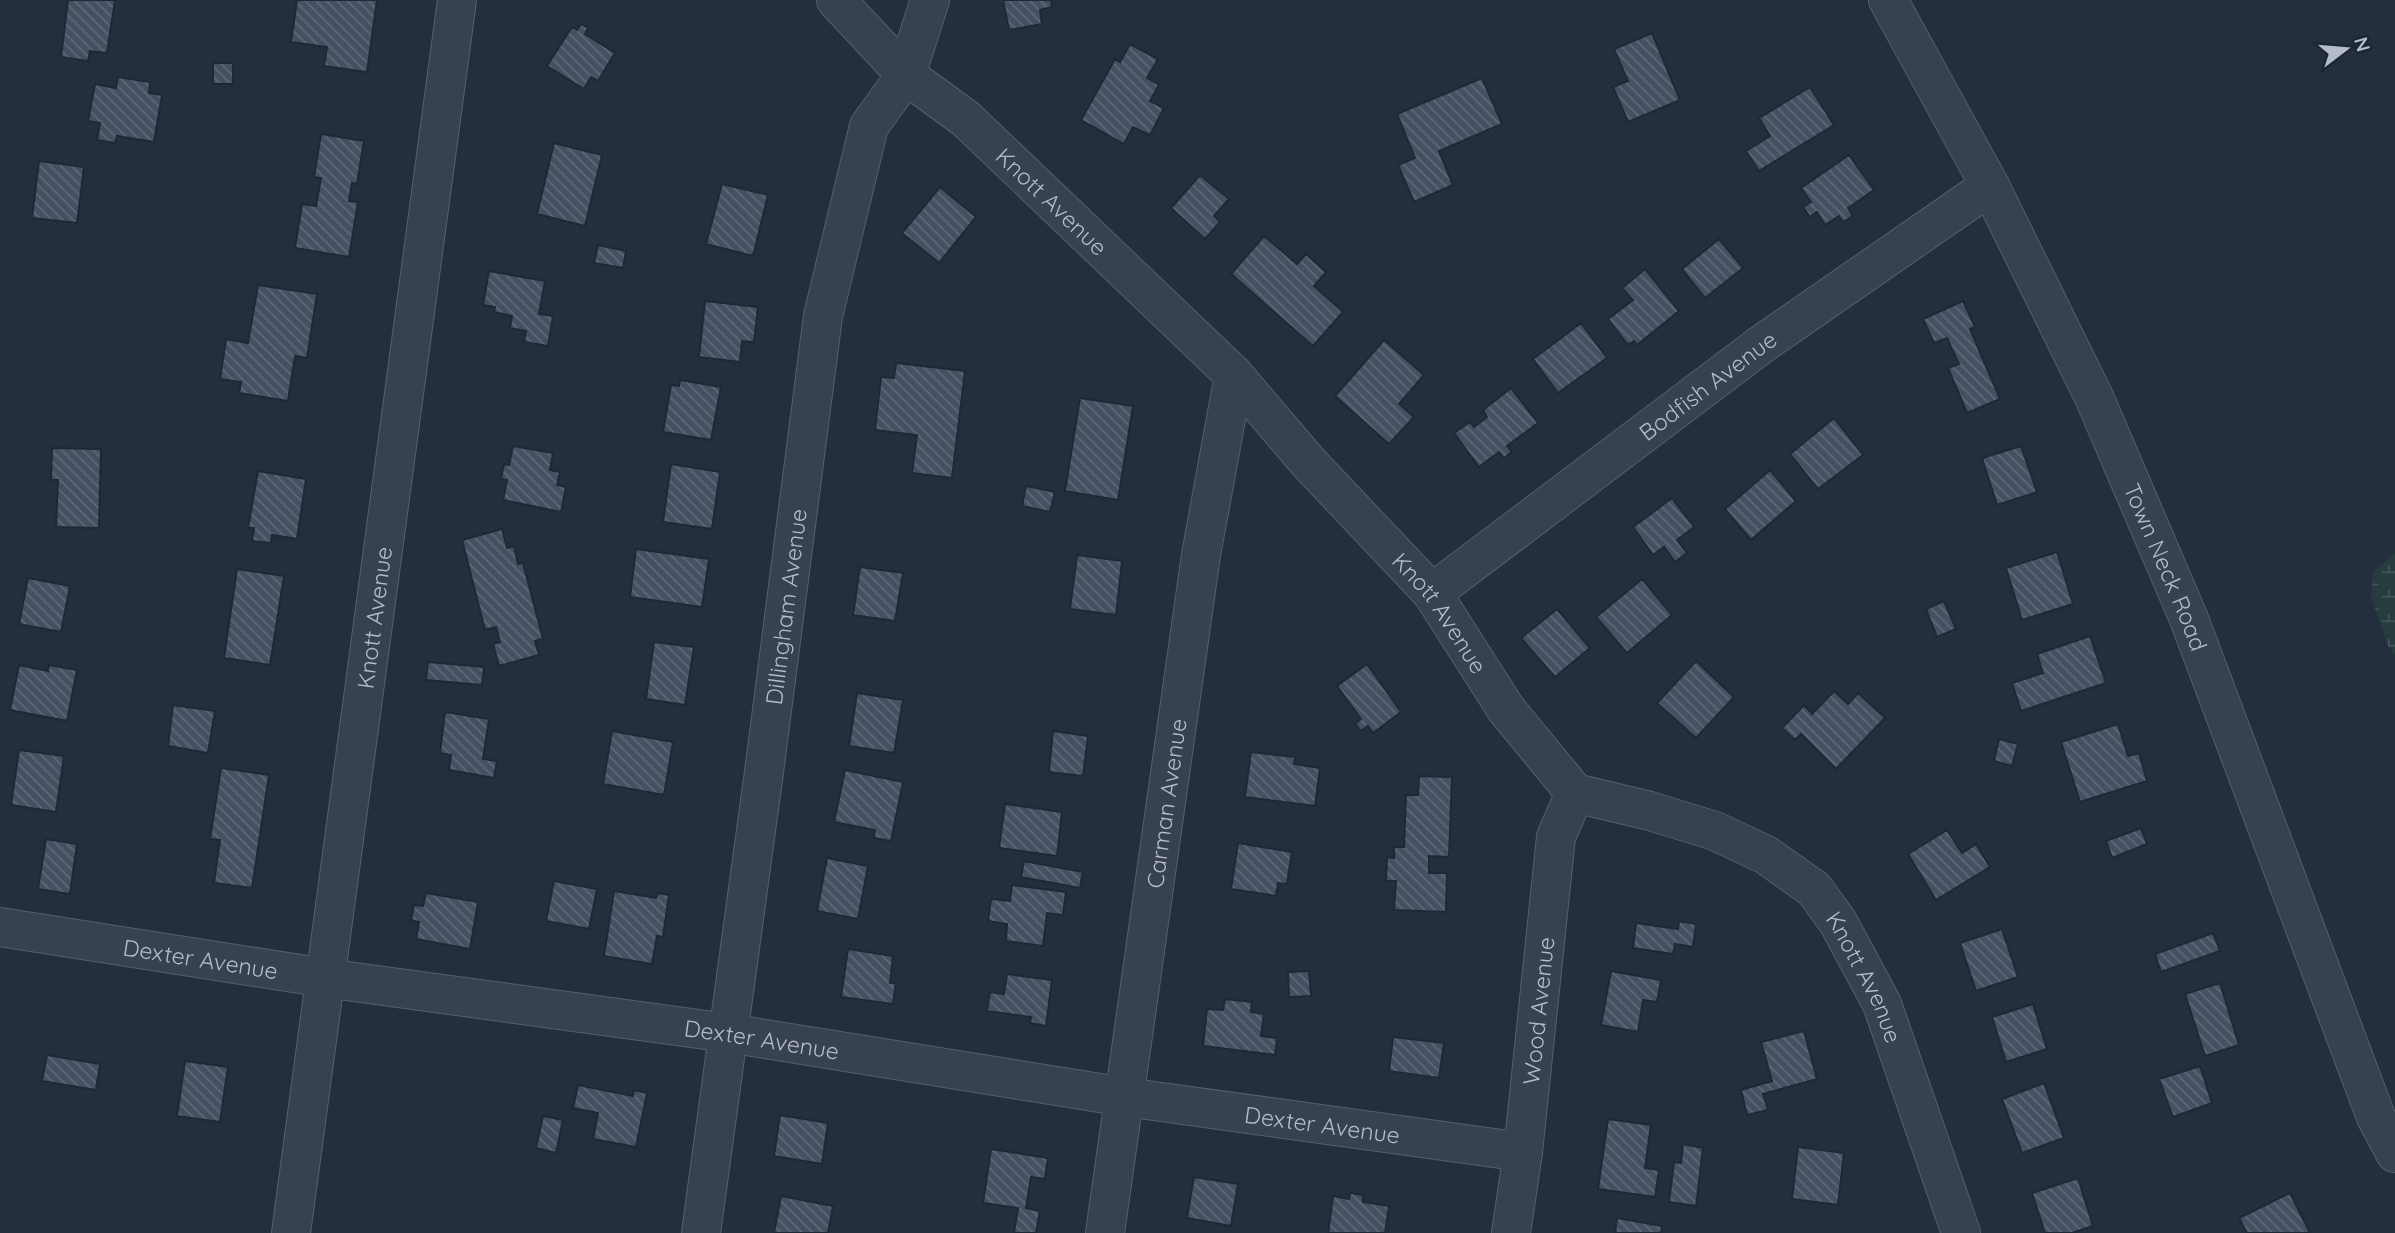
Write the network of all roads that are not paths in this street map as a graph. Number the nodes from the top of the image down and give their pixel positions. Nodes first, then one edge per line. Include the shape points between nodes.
1 (457, 0) edge
2 (836, 0) edge
3 (930, 0) edge
4 (1888, 0) edge
5 (906, 75) junction
6 (1990, 186) junction
7 (1234, 375) junction
8 (1432, 593) junction
9 (1575, 793) junction
10 (0, 927) edge
11 (325, 978) junction
12 (728, 1033) junction
13 (1125, 1097) junction
14 (1522, 1152) junction
15 (2395, 1153) edge
16 (291, 1233) edge
17 (701, 1233) edge
18 (1105, 1233) edge
19 (1511, 1233) edge
20 (1961, 1233) edge

1 - 11 street, Knott Avenue
2 - 5 street, Knott Avenue
3 - 5 street, Dillingham Avenue
4 - 6 street, Town Neck Road
5 - 7 street, Knott Avenue via 966,119
5 - 12 street, Dillingham Avenue via 869,126 823,316
6 - 8 street, Bodfish Avenue via 1762,344
6 - 15 street, Town Neck Road via 2094,397 2189,619 2376,1117
7 - 8 street, Knott Avenue via 1309,463
7 - 13 street, Carman Avenue via 1201,555
8 - 9 street, Knott Avenue via 1506,709
9 - 14 street, Wood Avenue via 1556,837
9 - 20 street, Knott Avenue via 1715,831 1766,855 1814,889 1838,922 1882,1004
10 - 11 street, Dexter Avenue
11 - 12 street, Dexter Avenue
11 - 16 street, Knott Avenue
12 - 13 street, Dexter Avenue
12 - 17 street, Dillingham Avenue
13 - 14 street, Dexter Avenue
13 - 18 street, Carman Avenue
14 - 19 street, Wood Avenue

